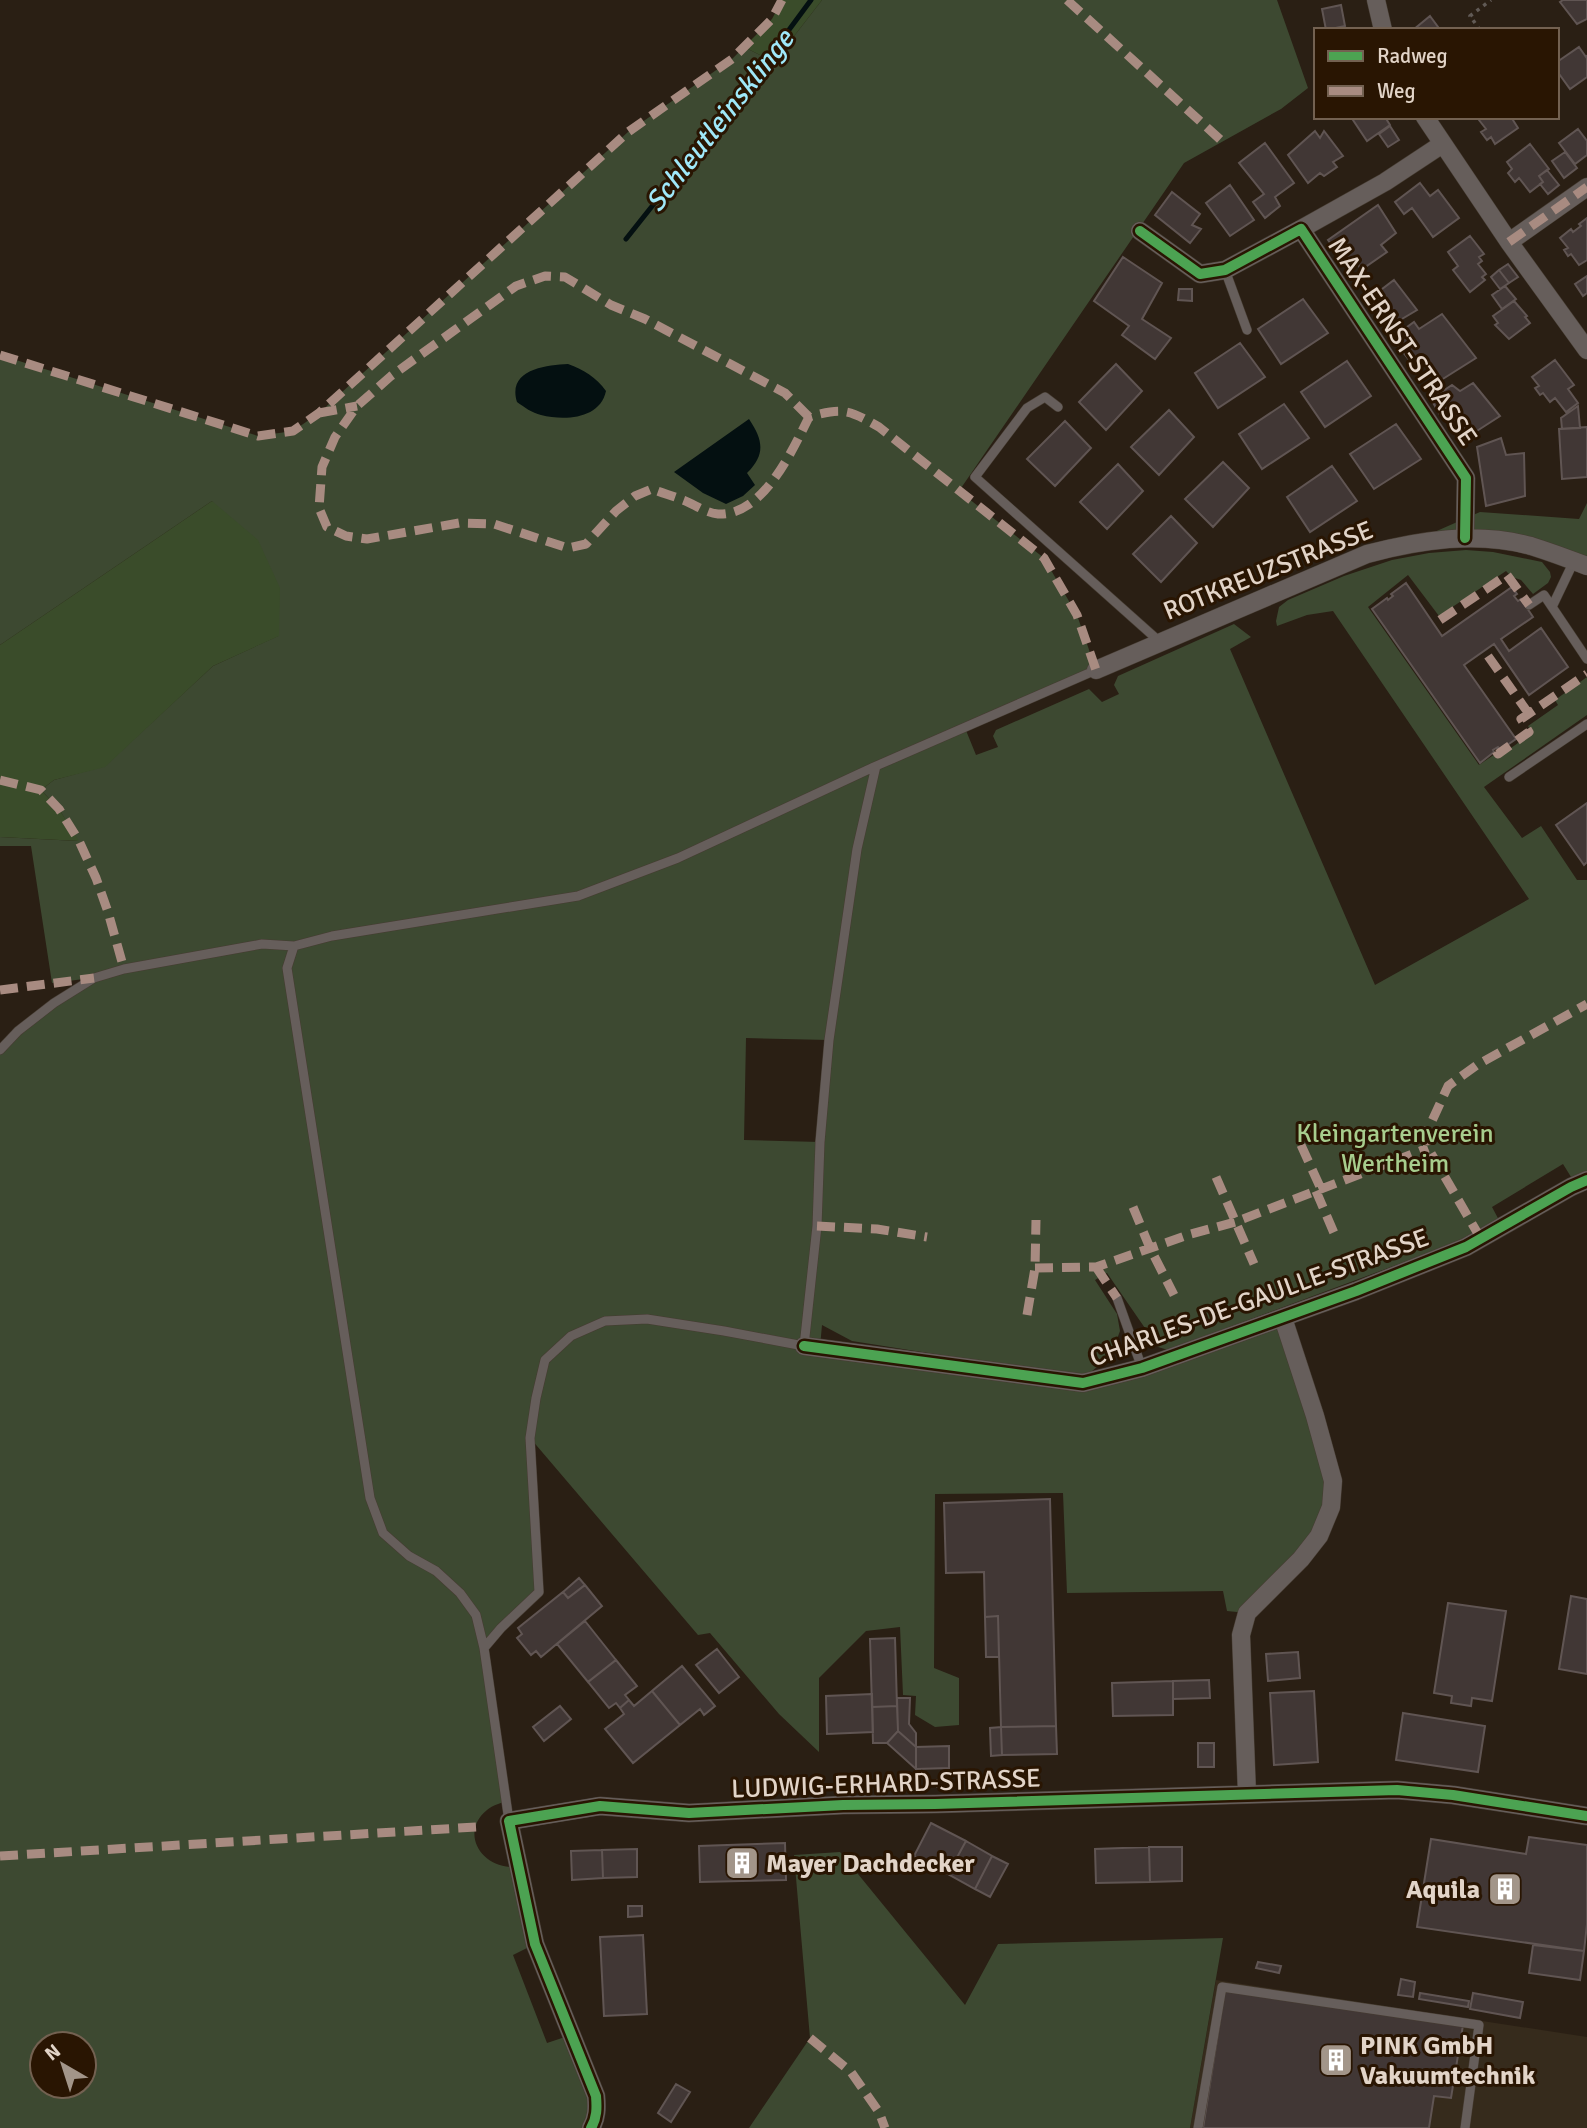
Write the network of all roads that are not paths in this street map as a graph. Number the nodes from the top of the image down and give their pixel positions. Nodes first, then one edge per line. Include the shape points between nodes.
1 (1376, 0) edge
2 (1383, 28) edge
3 (1426, 119) edge
4 (1441, 145) junction
5 (1587, 187) edge
6 (1301, 229) junction
7 (1140, 231) dead end
8 (1509, 242) junction
9 (1225, 270) junction
10 (1247, 330) dead end
11 (1587, 350) edge
12 (1058, 407) dead end
13 (1465, 538) junction
14 (1581, 564) edge
15 (1529, 606) dead end
16 (1552, 607) junction
17 (1160, 642) junction
18 (1587, 659) edge
19 (1096, 670) joint
20 (1587, 724) edge
21 (876, 766) junction
22 (1509, 777) dead end
23 (294, 946) junction
24 (0, 1050) edge
25 (1587, 1180) edge
26 (1117, 1298) dead end
27 (1283, 1318) junction
28 (804, 1346) junction
29 (1142, 1368) junction
30 (484, 1648) junction
31 (1247, 1794) junction
32 (1587, 1816) edge
33 (509, 1821) junction
34 (591, 2128) edge
35 (1198, 2128) edge
36 (1465, 2128) edge

1 - 2 street
3 - 4 street
4 - 6 street
4 - 8 street
5 - 8 street
6 - 9 street, MAX-ERNST-STRASSE
6 - 13 street, MAX-ERNST-STRASSE via 1466,478
7 - 9 street via 1200,274
8 - 11 street
9 - 10 lane
12 - 17 lane via 1045,397 1027,408 975,477
13 - 14 street, ROTKREUZSTRASSE via 1531,546
13 - 17 street, ROTKREUZSTRASSE via 1367,554
14 - 16 lane
15 - 16 lane via 1544,595
16 - 18 lane
17 - 19 street, ROTKREUZSTRASSE
19 - 21 lane
20 - 22 lane
21 - 23 lane via 678,858 578,896
21 - 28 lane via 857,849 829,1040
23 - 24 lane via 262,944 94,978 36,1017
23 - 30 lane via 287,968 370,1497 383,1532 460,1593 476,1615
25 - 27 street, CHARLES-DE-GAULLE-STRASSE via 1466,1247
26 - 29 lane
27 - 29 street, CHARLES-DE-GAULLE-STRASSE
27 - 31 street, CHARLES-DE-GAULLE-STRASSE via 1333,1481 1331,1507 1319,1536 1247,1613 1241,1634
28 - 29 street, CHARLES-DE-GAULLE-STRASSE via 1083,1383
28 - 30 lane via 647,1319 605,1321 571,1336 545,1360 530,1438 539,1592
30 - 33 lane
31 - 32 street, LUDWIG-ERHARD-STRASSE via 1396,1790
31 - 33 street, LUDWIG-ERHARD-STRASSE via 690,1813 600,1806
33 - 34 street via 535,1944 596,2096
35 - 36 lane via 1222,1987 1479,2025

